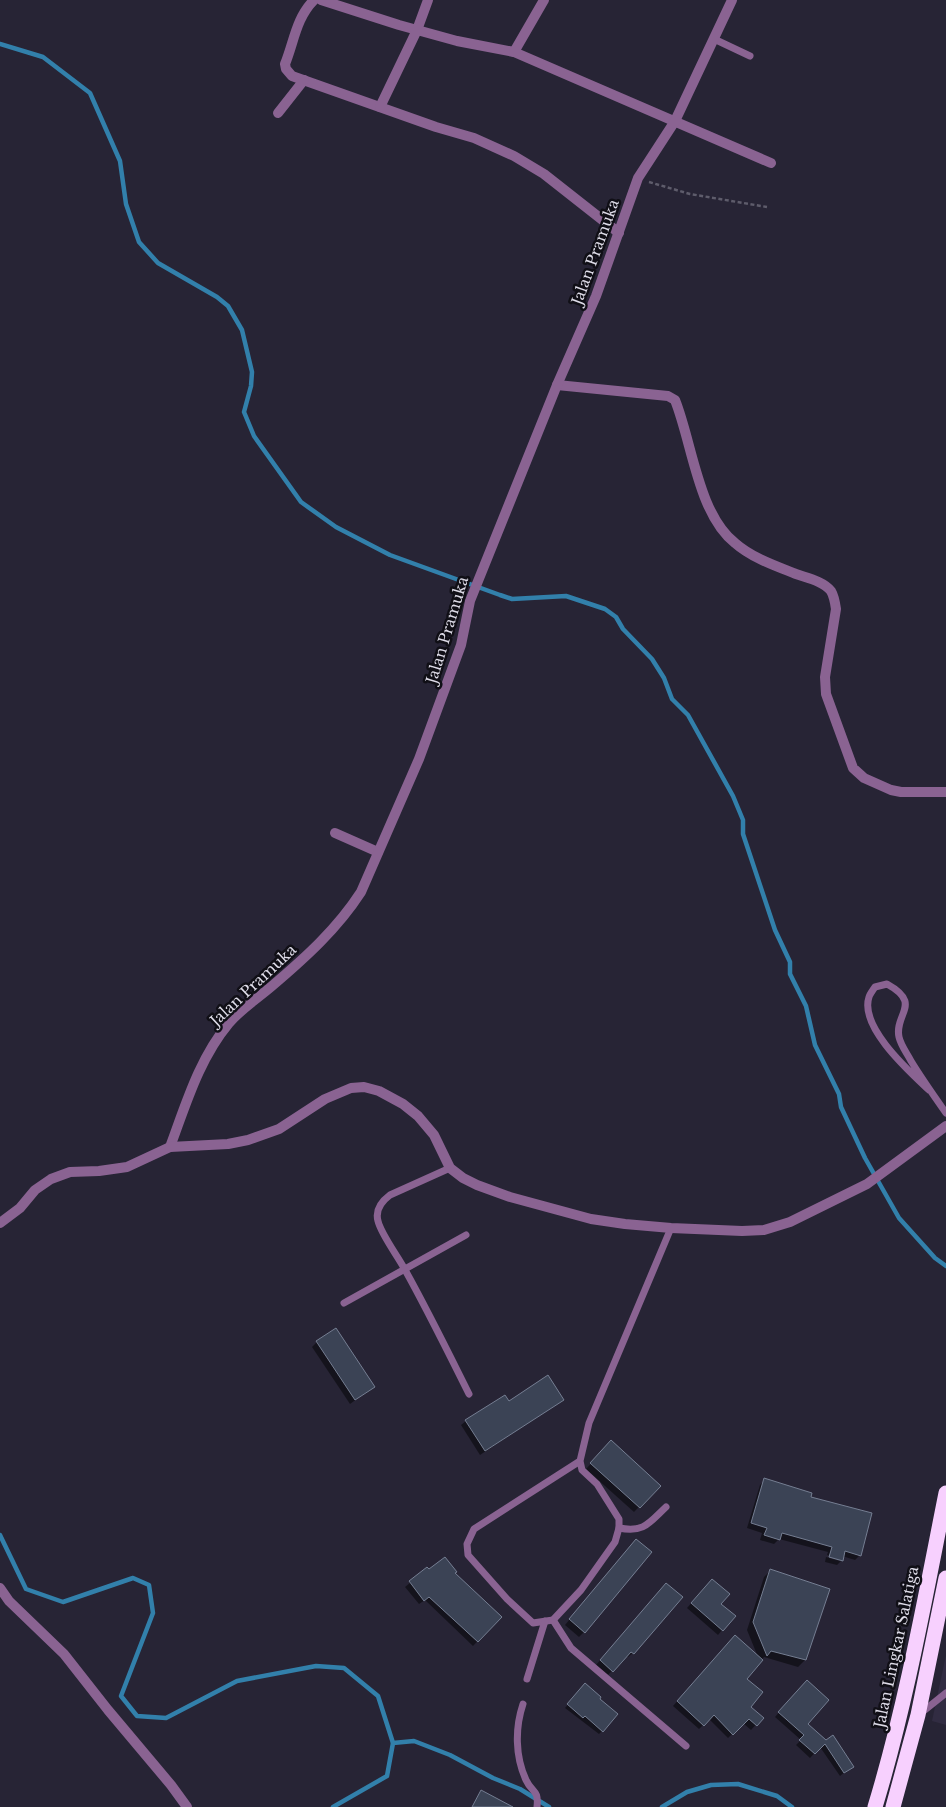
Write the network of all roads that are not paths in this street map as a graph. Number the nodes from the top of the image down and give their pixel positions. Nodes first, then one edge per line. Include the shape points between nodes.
1 (314, 0) edge
2 (321, 0) edge
3 (428, 0) edge
4 (544, 0) edge
5 (732, 0) edge
6 (416, 30) junction
7 (714, 39) junction
8 (514, 52) junction
9 (750, 56) dead end
10 (304, 80) junction
11 (380, 107) junction
12 (278, 113) dead end
13 (675, 121) junction
14 (772, 163) dead end
15 (619, 233) junction
16 (557, 385) junction
17 (946, 792) edge
18 (335, 833) dead end
19 (378, 852) junction
20 (930, 1090) junction
21 (946, 1113) edge
22 (946, 1126) edge
23 (170, 1147) junction
24 (450, 1168) junction
25 (0, 1223) edge
26 (671, 1228) junction
27 (466, 1235) dead end
28 (404, 1268) junction
29 (344, 1303) dead end
30 (469, 1394) dead end
31 (580, 1461) junction
32 (946, 1493) edge
33 (666, 1507) dead end
34 (619, 1528) junction
35 (946, 1578) edge
36 (0, 1588) edge
37 (553, 1620) junction
38 (545, 1621) junction
39 (527, 1679) dead end
40 (946, 1693) edge
41 (523, 1704) dead end
42 (918, 1716) junction
43 (686, 1746) dead end
44 (537, 1806) edge
45 (187, 1807) edge
46 (875, 1807) edge
47 (893, 1807) edge

1 - 10 street via 299,21 285,64 292,76
2 - 6 street
3 - 6 street
4 - 8 street
5 - 7 street, Jalan Pramuka
6 - 8 street
6 - 11 street
7 - 9 lane
7 - 13 street, Jalan Pramuka
8 - 13 street
10 - 11 street
10 - 12 street
11 - 15 street via 474,138 514,156 544,174
13 - 14 street
13 - 15 street, Jalan Pramuka via 638,178
15 - 16 street, Jalan Pramuka
16 - 17 street via 668,396 675,400 692,459 712,514 721,529 735,544 775,566 819,583 831,591 835,599 825,677 826,694 853,768 864,778 891,790
16 - 19 street, Jalan Pramuka via 470,601 461,645 419,759
18 - 19 street
19 - 23 street, Jalan Pramuka via 361,892 328,936 231,1021 216,1039 202,1064
20 - 20 lane via 897,1060 878,1036 868,1010 868,997 875,987 887,984 900,991 905,1001 898,1036
20 - 21 lane
22 - 26 street via 867,1184 774,1228 742,1231
23 - 24 street via 248,1140 279,1129 325,1099 351,1088 364,1087 380,1091 418,1116 434,1135
23 - 25 street via 127,1167 70,1172 51,1179
24 - 26 street via 477,1185 510,1197 592,1219
24 - 28 lane via 390,1195 380,1206 378,1221
26 - 31 lane via 589,1424
27 - 28 lane
28 - 29 lane
28 - 30 lane
31 - 34 lane via 582,1470 597,1484 619,1519
31 - 38 lane via 474,1530 467,1544 468,1555 507,1600 533,1622
32 - 46 highway, Jalan Lingkar Salatiga via 903,1701
33 - 34 lane via 642,1528
34 - 37 lane via 616,1542 581,1590
35 - 42 highway
36 - 45 street via 9,1601 64,1654
37 - 38 lane
37 - 43 lane via 571,1648
38 - 39 lane
40 - 42 lane
41 - 44 lane via 516,1735 519,1758 526,1781 537,1795
42 - 47 highway

